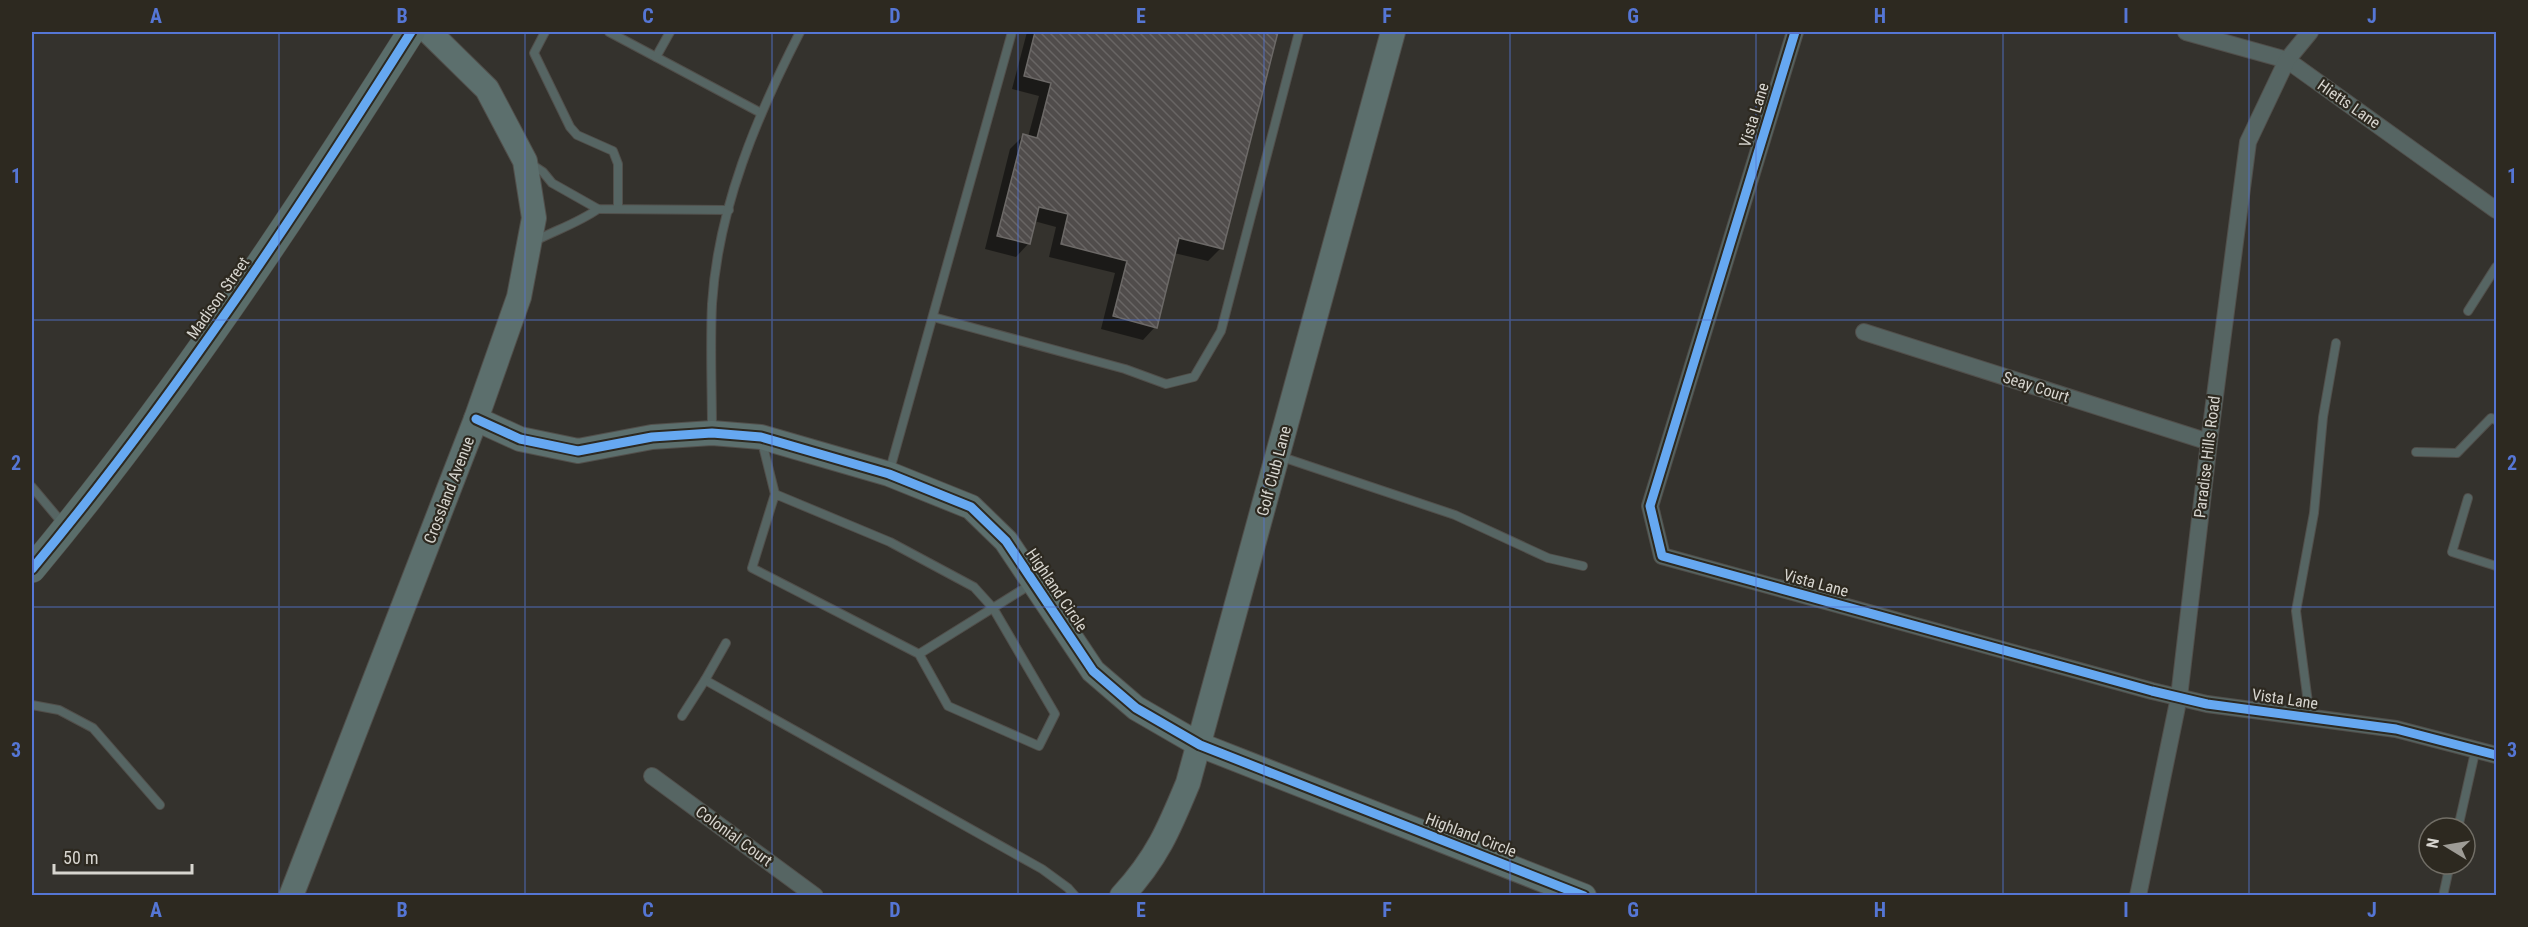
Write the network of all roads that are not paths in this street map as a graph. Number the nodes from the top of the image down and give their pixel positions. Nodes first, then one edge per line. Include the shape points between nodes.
1 (411, 32) edge
2 (429, 32) edge
3 (544, 32) edge
4 (609, 32) edge
5 (670, 32) edge
6 (800, 32) edge
7 (1012, 32) edge
8 (1299, 32) edge
9 (1393, 32) edge
10 (1795, 32) edge
11 (2186, 32) edge
12 (2310, 32) edge
13 (656, 57) junction
14 (2287, 60) junction
15 (760, 113) junction
16 (525, 161) junction
17 (598, 209) junction
18 (618, 209) junction
19 (729, 210) junction
20 (2496, 210) edge
21 (529, 244) junction
22 (2496, 267) edge
23 (2468, 311) dead end
24 (933, 317) junction
25 (1864, 332) dead end
26 (2336, 343) dead end
27 (476, 419) junction
28 (2496, 420) edge
29 (712, 433) junction
30 (761, 437) junction
31 (2209, 442) junction
32 (2416, 452) dead end
33 (1278, 456) junction
34 (889, 474) junction
35 (32, 487) edge
36 (775, 494) junction
37 (2468, 498) dead end
38 (66, 528) junction
39 (1583, 566) dead end
40 (2496, 566) edge
41 (32, 568) edge
42 (1033, 582) junction
43 (993, 608) junction
44 (726, 643) dead end
45 (919, 654) junction
46 (705, 680) junction
47 (2179, 697) junction
48 (32, 705) edge
49 (682, 716) dead end
50 (2310, 718) junction
51 (1200, 745) junction
52 (2476, 748) junction
53 (2496, 755) edge
54 (652, 776) dead end
55 (160, 805) dead end
56 (2461, 816) edge
57 (2447, 876) edge
58 (291, 896) edge
59 (815, 896) edge
60 (1075, 896) edge
61 (1122, 896) edge
62 (1584, 896) edge
63 (2138, 896) edge
64 (2443, 896) edge

1 - 38 main road, Madison Street via 213,334
2 - 16 street, Crossland Avenue via 487,89
3 - 18 lane via 534,53 570,127 577,135 613,151 618,164
4 - 13 lane
5 - 13 lane
6 - 15 lane
7 - 24 lane
8 - 24 lane via 1221,331 1194,377 1166,384 1116,366
9 - 33 street, Golf Club Lane
10 - 47 street, Vista Lane via 1650,506 1662,556
11 - 14 street, Hietts Lane
12 - 14 street, Paradise Hills Road
13 - 15 lane
14 - 20 street, Hietts Lane
14 - 31 street, Paradise Hills Road via 2248,141
15 - 19 lane
16 - 17 lane via 552,183
16 - 21 street, Crossland Avenue via 534,218
17 - 18 lane
17 - 21 lane
18 - 19 lane
19 - 29 lane via 712,302
21 - 27 street, Crossland Avenue via 519,297
22 - 23 lane
24 - 34 lane
25 - 31 street, Seay Court
26 - 50 lane via 2323,417 2314,513 2296,611
27 - 29 street, Highland Circle via 520,439 578,451 652,437
27 - 58 street, Crossland Avenue
28 - 32 lane via 2491,418 2457,453
29 - 30 street, Highland Circle
30 - 34 street, Highland Circle
30 - 36 lane
31 - 47 street, Paradise Hills Road
33 - 39 lane via 1455,515 1548,558
33 - 51 street, Golf Club Lane
34 - 42 street, Highland Circle via 971,507 1006,541
35 - 38 lane
36 - 43 lane via 890,542 974,587
36 - 45 lane via 752,568
37 - 40 lane via 2452,552
38 - 41 main road, Madison Street
42 - 43 lane
42 - 51 street, Highland Circle via 1094,671 1136,708
43 - 45 lane
43 - 45 lane via 1055,714 1039,746 948,706
44 - 46 lane
46 - 49 lane
46 - 60 lane via 1042,869
47 - 50 street, Vista Lane
47 - 63 street, Paradise Hills Road
48 - 55 lane via 59,710 93,728
50 - 52 street, Vista Lane via 2396,729
51 - 61 street, Golf Club Lane via 1161,847
51 - 62 street, Highland Circle
52 - 53 street, Vista Lane
52 - 56 lane
54 - 59 street, Colonial Court
57 - 64 lane

